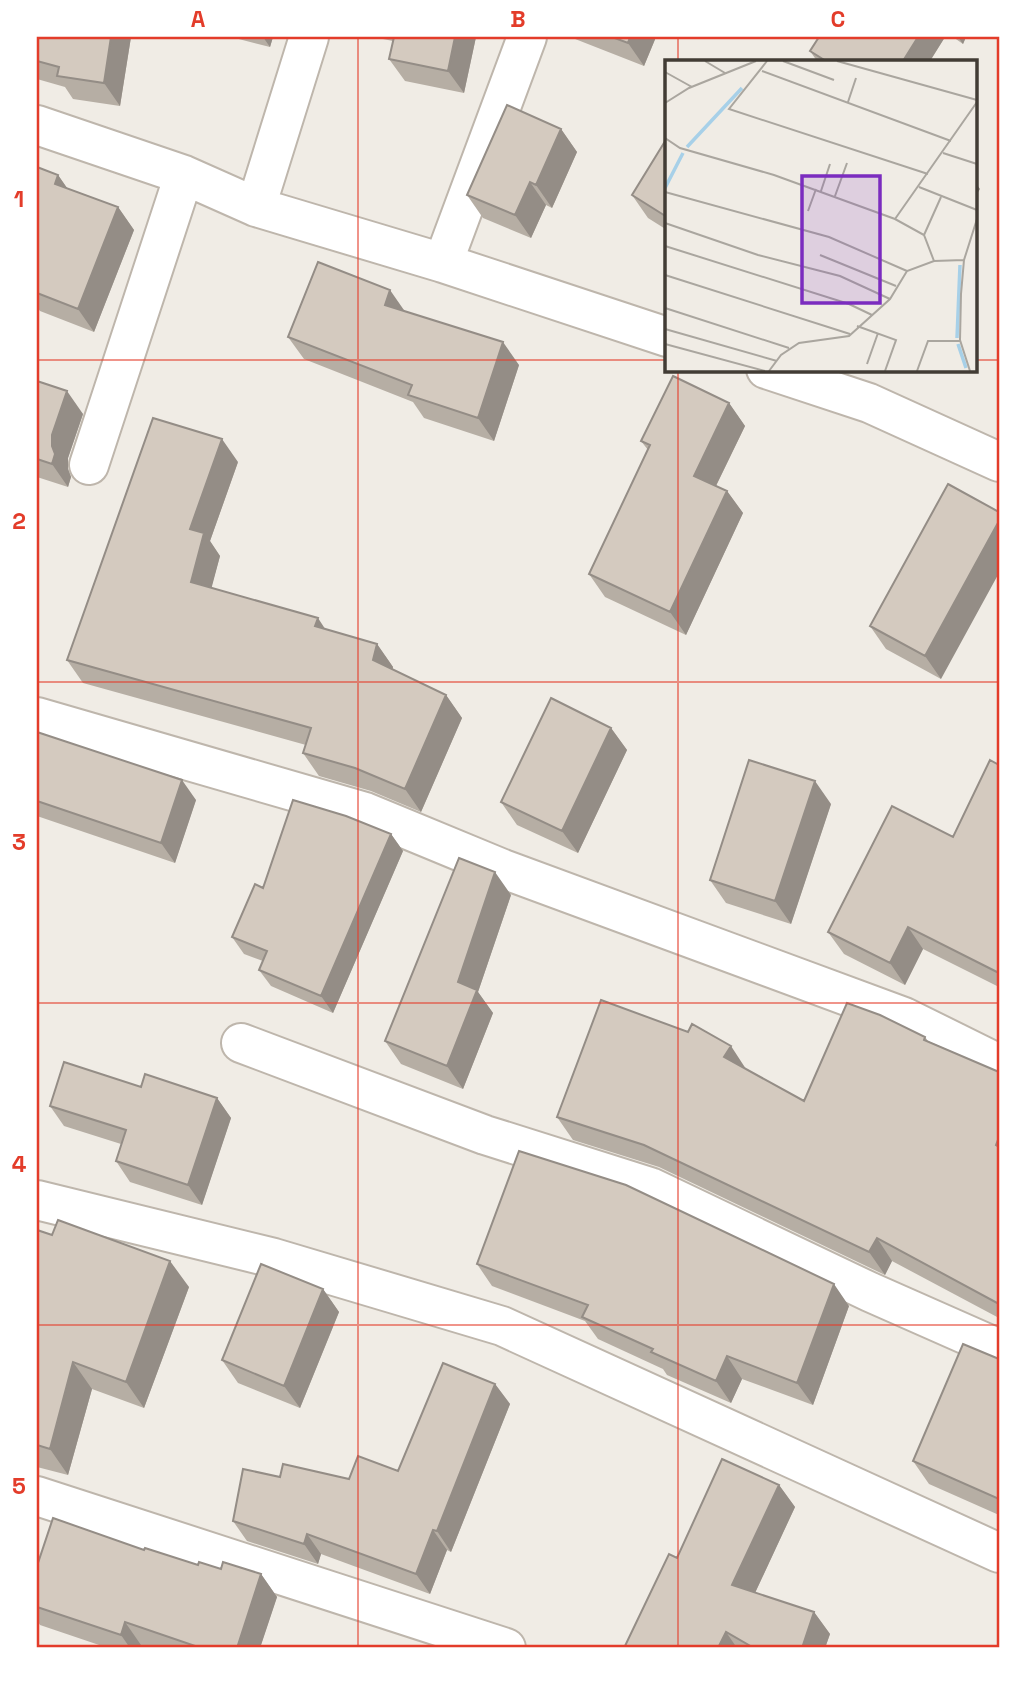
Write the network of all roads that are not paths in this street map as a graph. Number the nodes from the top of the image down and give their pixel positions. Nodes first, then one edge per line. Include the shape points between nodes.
1 (309, 37) edge
2 (527, 37) edge
3 (37, 125) edge
4 (184, 175) junction
5 (256, 207) junction
6 (443, 263) junction
7 (665, 336) edge
8 (772, 371) edge
9 (999, 461) edge
10 (89, 465) dead end
11 (37, 717) edge
12 (241, 1043) dead end
13 (999, 1064) edge
14 (37, 1200) edge
15 (999, 1349) edge
16 (37, 1496) edge
17 (999, 1553) edge
18 (506, 1648) edge

1 - 5 street
2 - 6 street
3 - 4 street
4 - 5 street
4 - 10 street
5 - 6 street
6 - 7 street
8 - 9 street via 869,403
11 - 13 street via 365,812 503,869 904,1017
12 - 15 street via 485,1135 650,1187
14 - 17 street via 274,1258 502,1326
16 - 18 street

